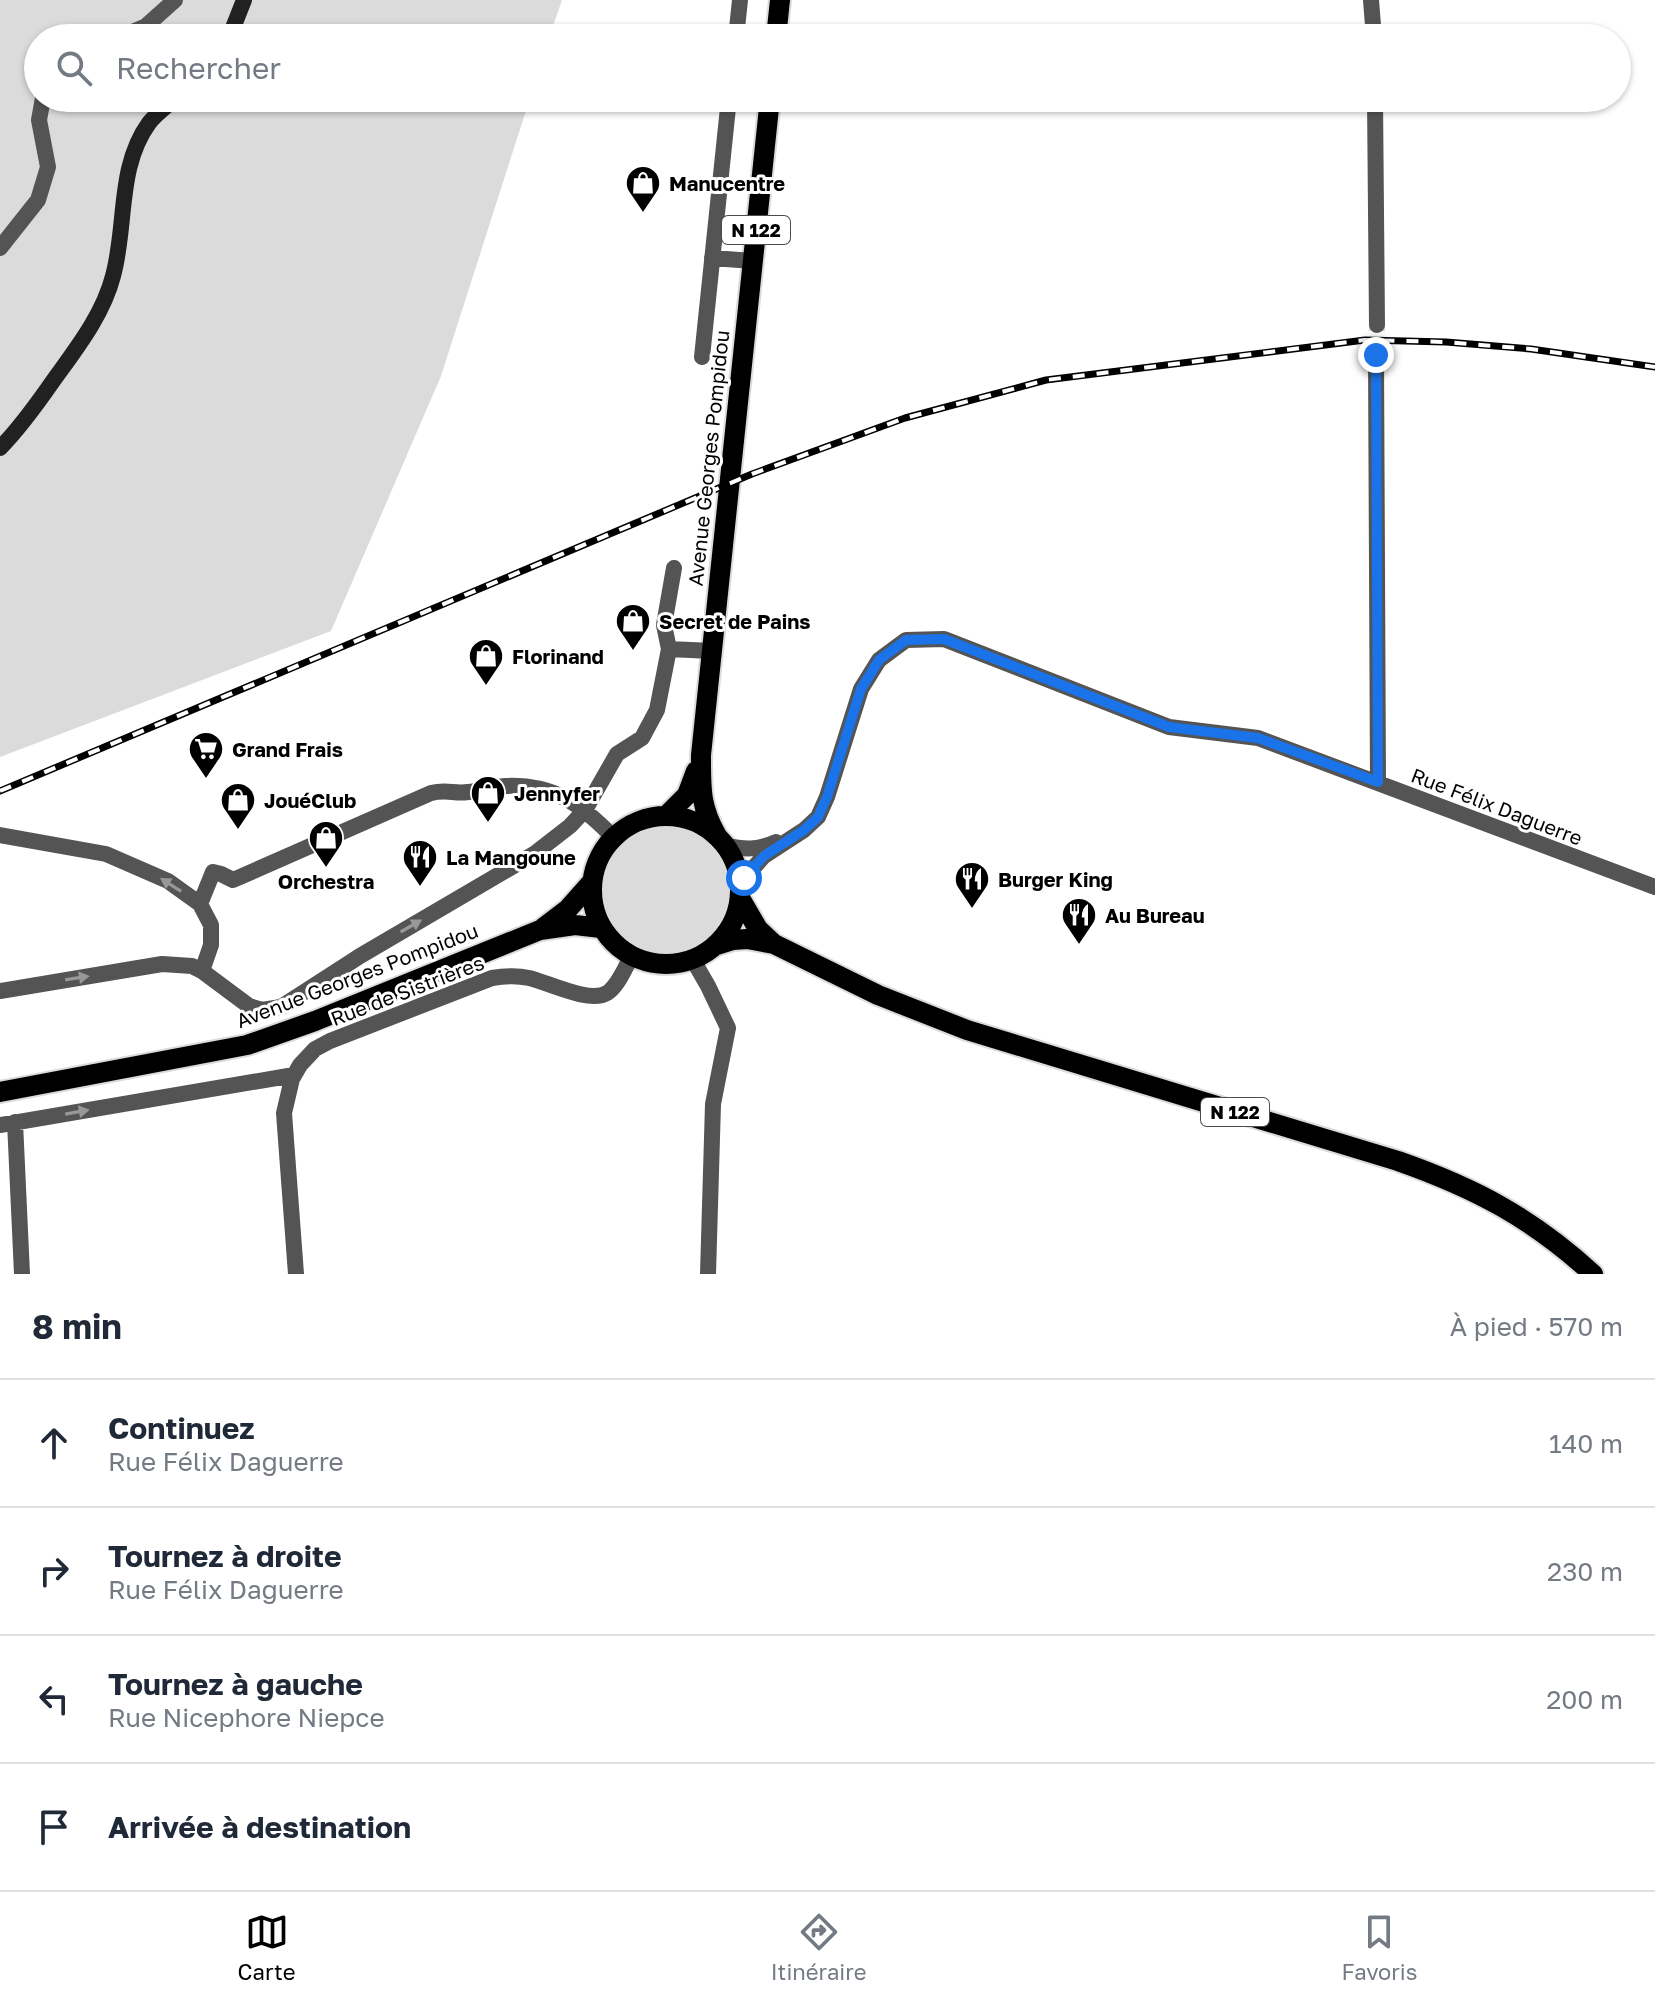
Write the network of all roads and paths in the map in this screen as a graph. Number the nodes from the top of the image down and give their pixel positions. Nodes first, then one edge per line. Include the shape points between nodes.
1 (175, 0) edge
2 (244, 0) edge
3 (740, 0) edge
4 (780, 0) edge
5 (1371, 0) edge
6 (148, 24) edge
7 (235, 24) edge
8 (737, 24) edge
9 (777, 24) edge
10 (1373, 24) edge
11 (40, 112) edge
12 (161, 112) edge
13 (728, 112) edge
14 (769, 112) edge
15 (1375, 112) edge
16 (0, 248) edge
17 (712, 258) junction
18 (753, 261) junction
19 (1377, 325) tunnel mouth
20 (1376, 355) tunnel mouth
21 (702, 357) dead end
22 (0, 448) edge
23 (674, 568) dead end
24 (669, 649) junction
25 (712, 651) junction
26 (701, 755) junction
27 (1378, 782) junction
28 (585, 810) junction
29 (666, 816) junction
30 (0, 835) edge
31 (796, 835) junction
32 (613, 837) junction
33 (721, 841) junction
34 (591, 883) junction
35 (1655, 887) edge
36 (740, 891) junction
37 (200, 904) junction
38 (601, 928) junction
39 (540, 930) junction
40 (774, 944) junction
41 (717, 945) junction
42 (631, 957) junction
43 (693, 960) junction
44 (202, 971) junction
45 (0, 991) edge
46 (294, 1075) junction
47 (0, 1092) edge
48 (7, 1124) edge
49 (22, 1274) edge
50 (296, 1274) edge
51 (708, 1274) edge
52 (1593, 1274) edge

1 - 6 street
2 - 7 main road
3 - 8 street
4 - 9 main road
5 - 10 street
11 - 16 street via 48,167 38,200
12 - 22 main road via 137,144 129,167 121,235 104,302 65,364
13 - 17 street, Avenue Georges Pompidou
14 - 18 main road, Avenue Georges Pompidou / N 122
15 - 19 street
17 - 18 street
17 - 21 street, Avenue Georges Pompidou
18 - 25 main road, Avenue Georges Pompidou / N 122
20 - 27 street
23 - 24 street via 664,625
24 - 25 street
24 - 28 street via 657,710 642,738 617,754
25 - 26 main road, Avenue Georges Pompidou / N 122
26 - 29 main road, Avenue Georges Pompidou via 687,795
26 - 33 main road, Avenue Georges Pompidou / N 122 via 702,804
27 - 31 street, Rue Félix Daguerre via 1258,738 1169,727 944,639 906,640 879,660 861,689 822,808
27 - 35 street, Rue Félix Daguerre
28 - 32 street
28 - 37 street via 552,792 529,787 443,790 233,880 213,872
44 -> 28 street via 249,1006 281,1007 534,854
29 - 32 main road via 647,818
29 - 33 main road via 694,821
37 -> 30 street via 168,881 106,854
31 - 33 street, Rue Félix Daguerre via 755,849
31 - 36 street, Rue Félix Daguerre via 764,856
32 - 34 main road
33 - 36 main road via 734,859
34 - 38 main road
34 - 39 main road
36 - 40 main road, N 122 via 758,929
36 - 41 main road via 733,924
37 - 44 street via 211,925
38 - 39 main road
38 - 42 main road
39 - 47 main road, Avenue Georges Pompidou via 247,1045
40 - 41 main road, N 122 via 747,939
40 - 52 main road, N 122 via 878,995 967,1030 1443,1177 1529,1223
41 - 43 main road
42 - 43 main road via 651,964
42 - 46 street, Rue de Sistrières via 607,993 594,996 529,978 492,978 330,1041 315,1049
43 - 51 street via 728,1028 713,1104
45 -> 44 street via 162,964
48 -> 46 street
46 - 50 street, Rue de Sistrières via 284,1113
48 - 49 street

